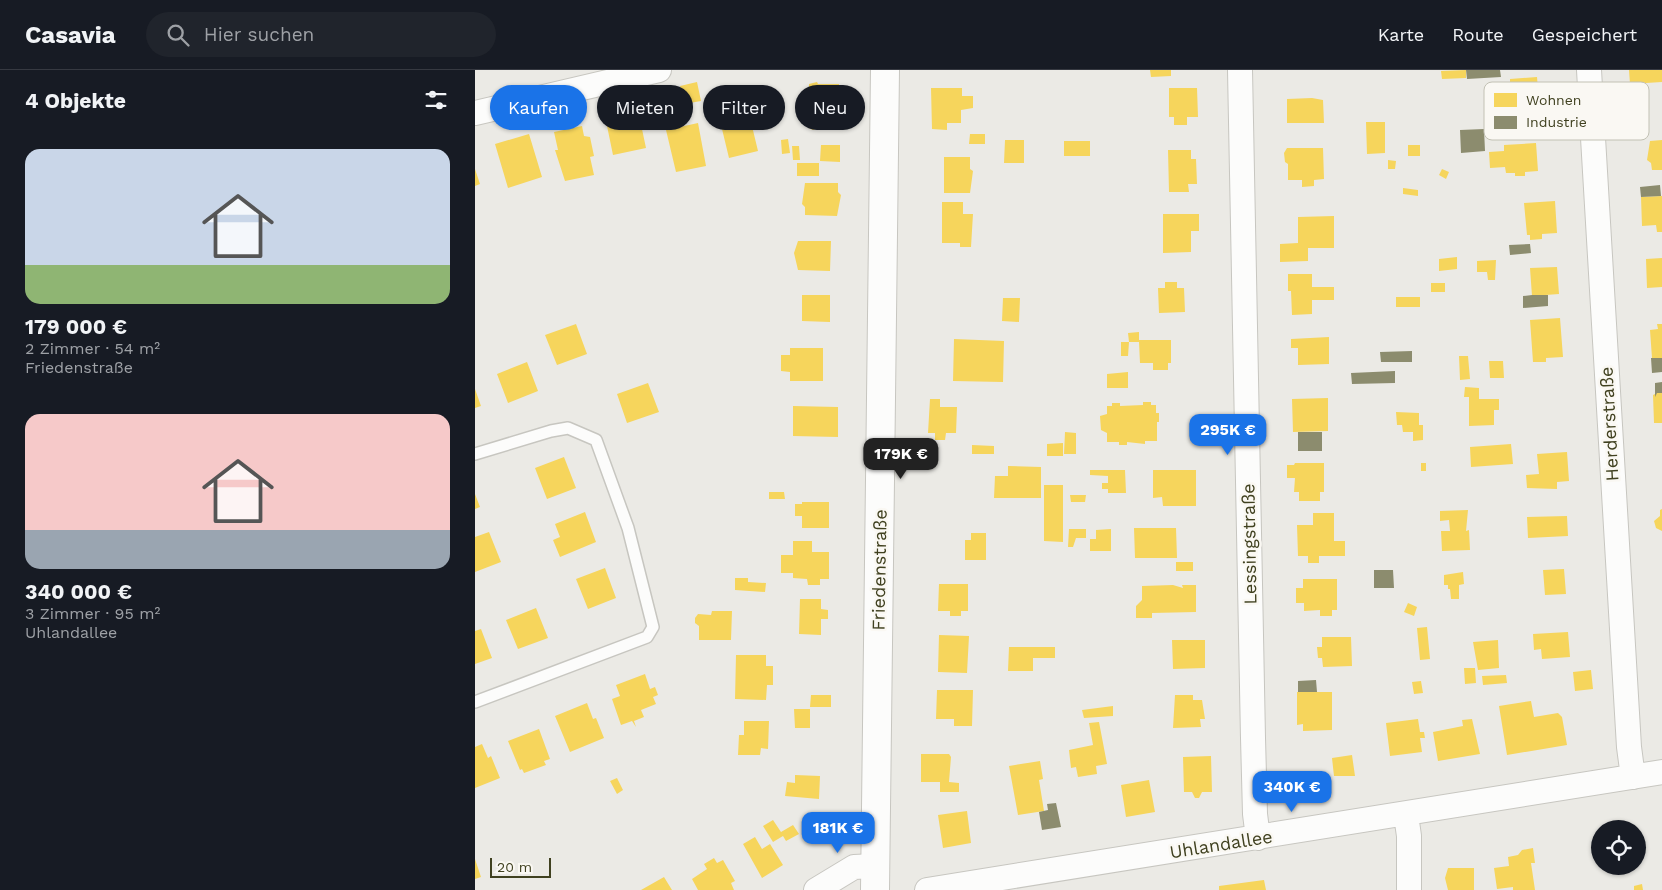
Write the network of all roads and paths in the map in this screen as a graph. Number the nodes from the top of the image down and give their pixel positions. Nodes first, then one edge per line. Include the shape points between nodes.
1 (659, 70) edge
2 (885, 70) edge
3 (1240, 70) edge
4 (475, 113) edge
5 (1593, 140) edge
6 (475, 454) edge
7 (475, 702) edge
8 (1662, 772) edge
9 (1633, 777) junction
10 (1406, 815) junction
11 (1258, 838) junction
12 (875, 878) edge
13 (816, 890) edge
14 (927, 890) edge
15 (1409, 890) edge

1 - 4 street
2 - 12 street, Friedenstraße
3 - 11 street, Lessingstraße
5 - 9 street, Herderstraße
6 - 7 lane via 569,428 596,440 628,528 653,627 647,637
8 - 9 street, Uhlandallee
9 - 10 street, Uhlandallee
10 - 11 street, Uhlandallee
10 - 15 street
11 - 14 street, Uhlandallee
12 - 13 street via 854,867

